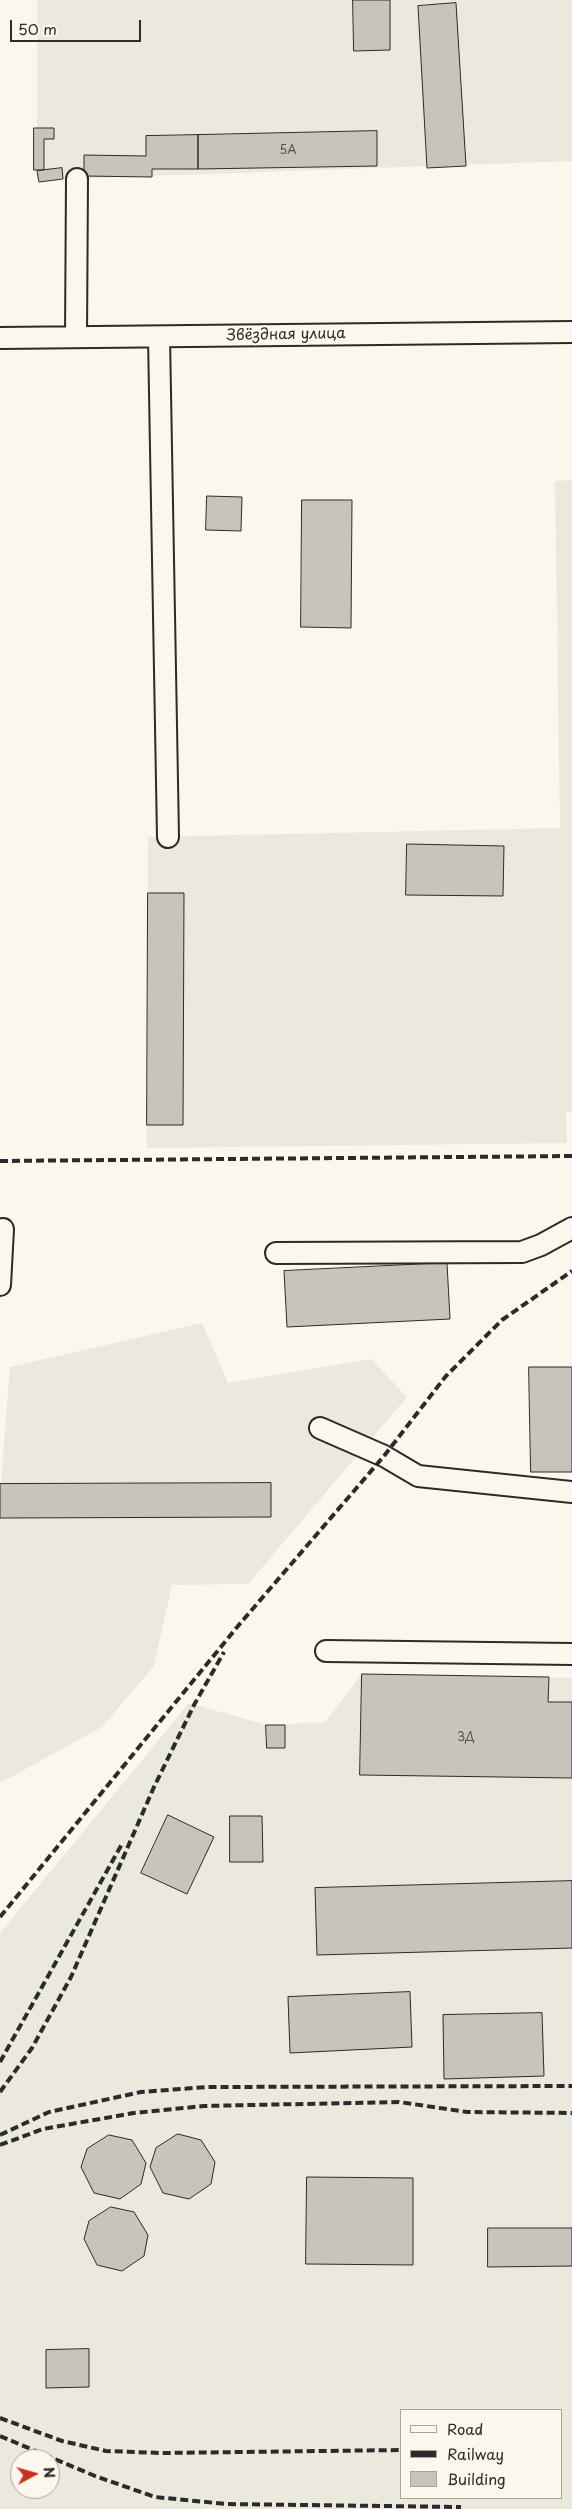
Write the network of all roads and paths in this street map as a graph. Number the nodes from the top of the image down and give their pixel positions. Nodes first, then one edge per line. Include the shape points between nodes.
1 (77, 179) dead end
2 (572, 332) edge
3 (76, 337) junction
4 (159, 337) junction
5 (0, 338) edge
6 (168, 837) dead end
7 (572, 1228) edge
8 (3, 1229) dead end
9 (276, 1254) dead end
10 (0, 1285) edge
11 (320, 1428) dead end
12 (572, 1492) edge
13 (326, 1651) dead end
14 (572, 1654) edge

1 - 3 street
2 - 4 street, Звёздная улица
3 - 4 street, Звёздная улица
3 - 5 street, Звёздная улица
4 - 6 street
7 - 9 street via 522,1252
8 - 10 street
11 - 12 street via 384,1456 418,1476
13 - 14 street

